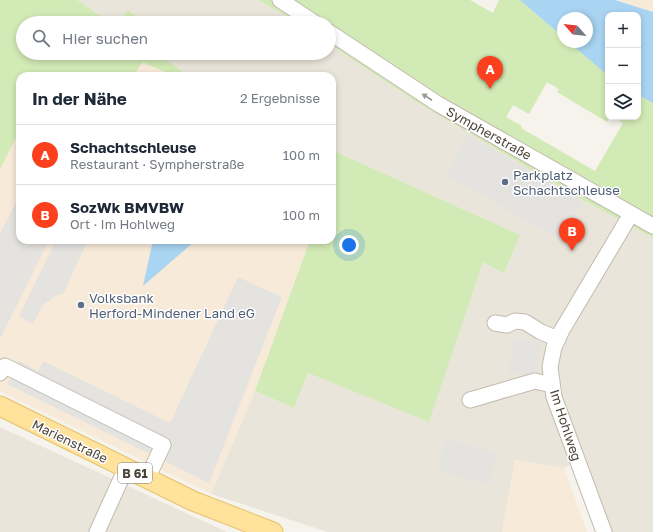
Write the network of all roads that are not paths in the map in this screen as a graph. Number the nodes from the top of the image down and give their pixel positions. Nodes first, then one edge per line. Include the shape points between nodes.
1 (280, 0) edge
2 (304, 16) edge
3 (336, 37) edge
4 (631, 214) junction
5 (653, 226) edge
6 (495, 323) dead end
7 (558, 339) junction
8 (0, 373) edge
9 (552, 385) junction
10 (470, 400) dead end
11 (0, 406) edge
12 (126, 468) junction
13 (147, 479) junction
14 (267, 531) edge
15 (97, 532) edge
16 (604, 532) edge

1 - 2 street
4 -> 3 street, Sympherstraße via 438,104
4 - 5 street, Sympherstraße
4 - 7 street, Im Hohlweg
6 - 7 street via 507,325 515,321 525,322 540,332
7 - 9 street, Im Hohlweg via 550,367
8 - 13 street via 5,366 163,445
9 - 10 street via 535,381
9 - 16 street, Im Hohlweg via 554,397
11 - 12 main road, Marienstraße / B 61
12 - 13 main road, Marienstraße / B 61
12 - 15 street
13 - 14 main road, Marienstraße / B 61

